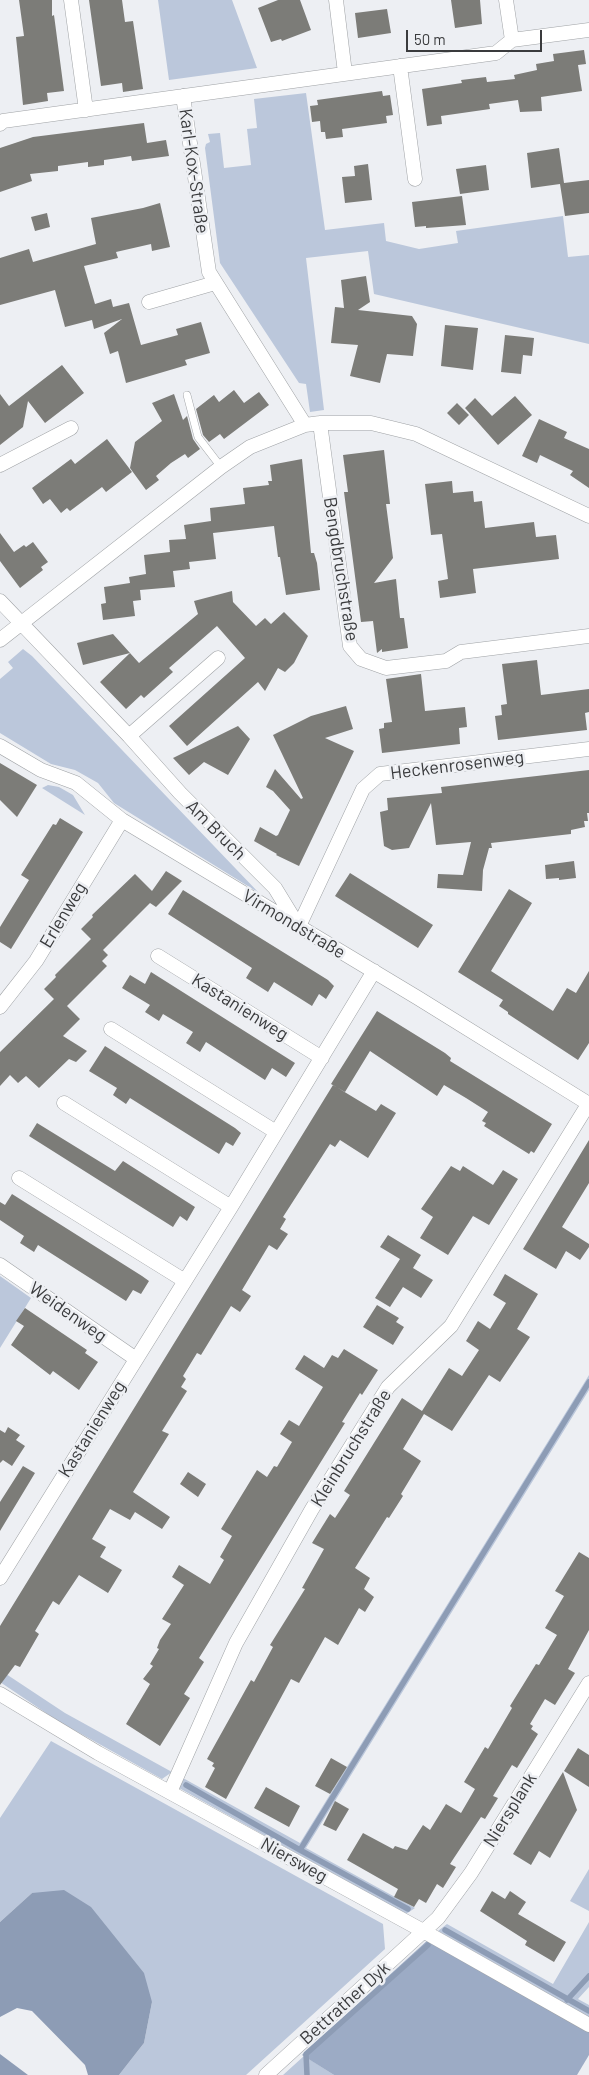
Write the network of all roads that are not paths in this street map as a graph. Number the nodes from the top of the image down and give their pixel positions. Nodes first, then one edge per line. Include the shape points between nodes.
1 (71, 0) edge
2 (336, 0) edge
3 (506, 0) edge
4 (589, 30) edge
5 (512, 40) junction
6 (400, 66) junction
7 (345, 73) junction
8 (183, 96) junction
9 (86, 110) junction
10 (0, 124) edge
11 (415, 179) dead end
12 (215, 283) junction
13 (149, 302) dead end
14 (187, 395) dead end
15 (320, 423) junction
16 (305, 425) junction
17 (71, 428) dead end
18 (0, 464) edge
19 (221, 467) junction
20 (589, 516) edge
21 (0, 601) edge
22 (21, 622) junction
23 (589, 636) edge
24 (0, 640) edge
25 (218, 658) dead end
26 (129, 736) junction
27 (0, 746) edge
28 (589, 749) edge
29 (122, 820) junction
30 (299, 926) junction
31 (158, 956) dead end
32 (374, 971) junction
33 (0, 1007) edge
34 (111, 1030) dead end
35 (322, 1058) junction
36 (64, 1103) dead end
37 (589, 1103) edge
38 (276, 1132) junction
39 (19, 1178) dead end
40 (231, 1207) junction
41 (0, 1265) edge
42 (185, 1281) junction
43 (136, 1359) junction
44 (0, 1578) edge
45 (589, 1683) edge
46 (0, 1694) edge
47 (170, 1792) junction
48 (424, 1932) junction
49 (589, 2025) edge
50 (266, 2075) edge

1 - 9 street
2 - 7 street
3 - 5 street
4 - 5 street
5 - 6 street via 496,53
6 - 7 street
6 - 11 street
7 - 8 street
8 - 9 street, Karl-Kox-Straße
8 - 12 street, Karl-Kox-Straße via 209,272
9 - 10 street, Karl-Kox-Straße
12 - 13 street
12 - 16 street, Karl-Kox-Straße
14 - 19 lane via 198,436
15 - 16 street
15 - 20 street via 371,423 416,434
15 - 23 street, Bengdbruchstraße via 350,646 361,659 386,668 446,661 461,652
16 - 19 street via 250,447
17 - 18 street
19 - 22 street
21 - 22 street, Am Bruch
22 - 24 street
22 - 26 street, Am Bruch
25 - 26 street
26 - 30 street, Am Bruch via 180,793 275,888
27 - 29 street, Virmondstraße via 41,770 82,787
28 - 30 street, Heckenrosenweg via 380,774 363,789
29 - 30 street, Virmondstraße
29 - 33 street, Erlenweg via 36,961
30 - 32 street, Virmondstraße
31 - 35 street, Kastanienweg
32 - 35 street, Kastanienweg
32 - 37 street, Virmondstraße
34 - 38 street
35 - 38 street, Kastanienweg
36 - 40 street
37 - 47 street, Kleinbruchstraße via 451,1326 388,1387 312,1509 236,1643
38 - 40 street, Kastanienweg
39 - 42 street
40 - 42 street, Kastanienweg
41 - 43 street, Weidenweg
42 - 43 street, Kastanienweg
43 - 44 street, Kastanienweg
45 - 48 street, Niersplank via 471,1873
46 - 47 street, Niersweg
47 - 48 street, Niersweg
48 - 49 street, Niersweg
48 - 50 street, Bettrather Dyk

